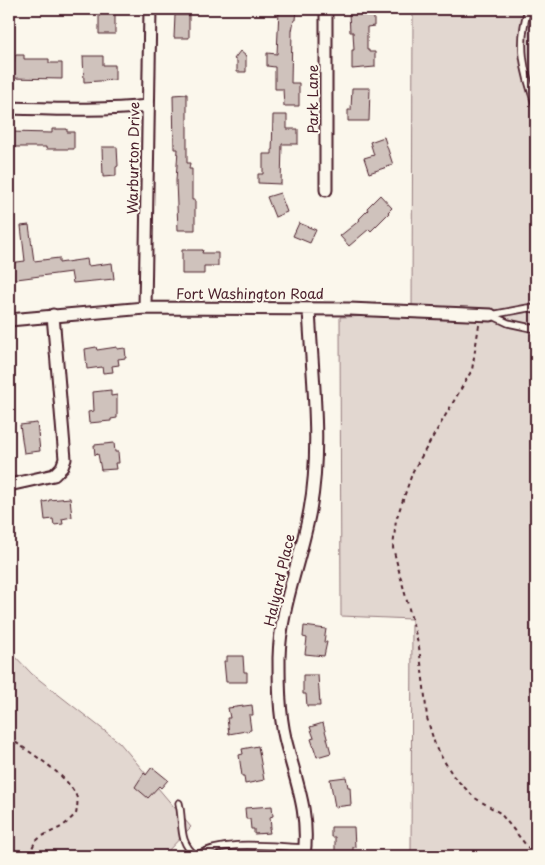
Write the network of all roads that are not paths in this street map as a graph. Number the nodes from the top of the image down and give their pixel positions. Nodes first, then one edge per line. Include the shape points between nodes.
1 (150, 9) edge
2 (326, 9) edge
3 (528, 9) edge
4 (148, 106) junction
5 (536, 106) edge
6 (9, 108) edge
7 (326, 190) dead end
8 (145, 308) junction
9 (309, 309) junction
10 (536, 309) edge
11 (53, 315) junction
12 (486, 315) junction
13 (9, 320) edge
14 (536, 328) edge
15 (9, 485) edge
16 (180, 803) dead end
17 (305, 852) edge
18 (196, 856) edge

1 - 4 street, Warburton Drive
2 - 7 street, Park Lane
3 - 5 lane via 522,32 523,62
4 - 6 street
4 - 8 street, Warburton Drive
8 - 9 street, Fort Washington Road
8 - 11 street, Fort Washington Road
9 - 12 street, Fort Washington Road
9 - 17 street, Halyard Place via 314,483 305,533 282,621 280,658 282,721 306,823
10 - 12 lane, Fort Washington Road
11 - 13 street, Fort Washington Road
11 - 15 street via 65,459 54,475
12 - 14 lane, Fort Washington Road
16 - 18 lane via 184,842
17 - 18 lane via 234,846 208,850

